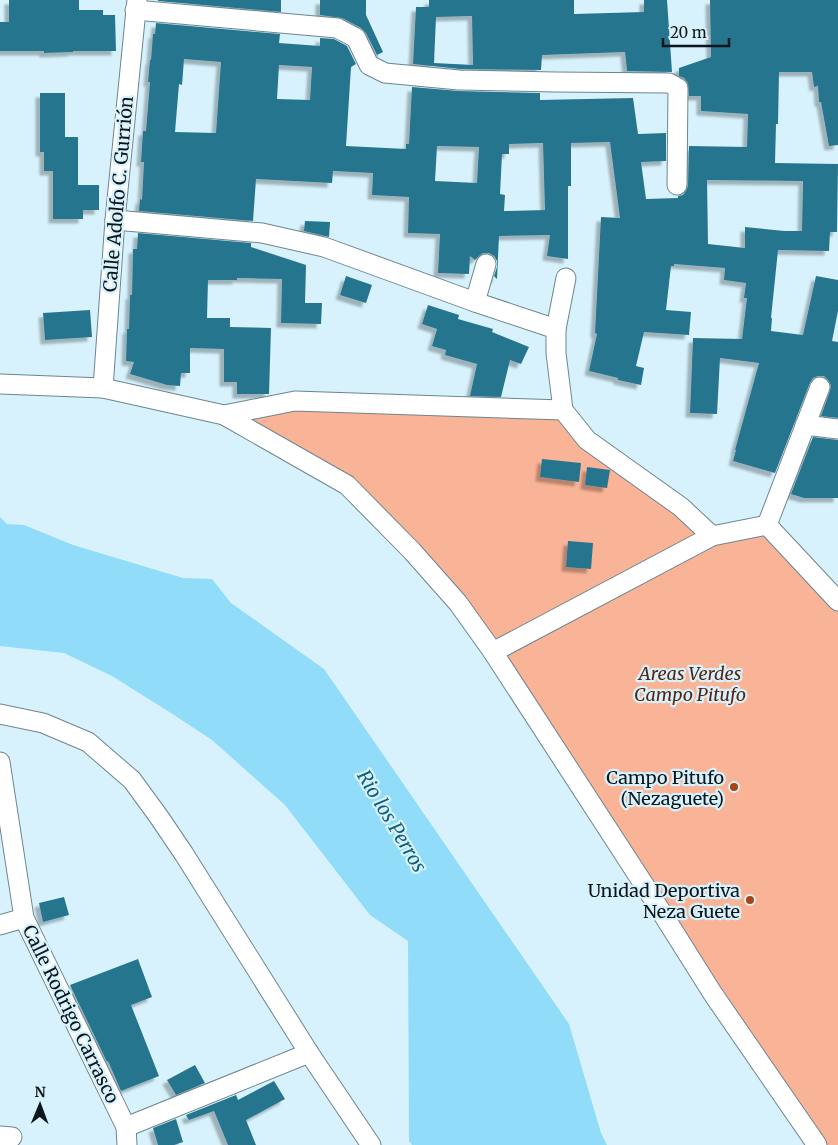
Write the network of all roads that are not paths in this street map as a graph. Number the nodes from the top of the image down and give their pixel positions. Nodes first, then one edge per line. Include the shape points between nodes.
1 (136, 5) edge
2 (677, 185) dead end
3 (114, 220) junction
4 (486, 264) dead end
5 (566, 278) dead end
6 (475, 302) junction
7 (556, 329) junction
8 (0, 384) edge
9 (820, 387) dead end
10 (103, 388) junction
11 (563, 410) junction
12 (224, 415) junction
13 (805, 425) junction
14 (838, 429) edge
15 (767, 525) junction
16 (712, 536) junction
17 (838, 601) edge
18 (494, 652) junction
19 (0, 714) edge
20 (0, 762) edge
21 (24, 918) junction
22 (0, 925) edge
23 (310, 1053) junction
24 (126, 1136) edge
25 (371, 1145) edge
26 (817, 1145) edge

1 - 2 street via 337,28 356,38 369,65 386,73 459,80 669,83 678,88
1 - 3 street, Calle Adolfo C. Gurrión
3 - 6 street via 280,237 324,247
3 - 10 street, Calle Adolfo C. Gurrión
4 - 6 street
5 - 7 street
6 - 7 street
7 - 11 street
8 - 10 street
9 - 13 street
10 - 12 street
11 - 12 street via 295,401
11 - 16 street via 588,440 681,507
12 - 18 street via 347,485 458,603
13 - 14 street
13 - 15 street
15 - 16 street
15 - 17 street
16 - 18 street
18 - 26 street via 712,994
19 - 23 street via 43,723 88,742 132,780 160,817
20 - 21 street, Calle Rodrigo Carrasco
21 - 22 street
21 - 24 street, Calle Rodrigo Carrasco
23 - 24 street
23 - 25 street

